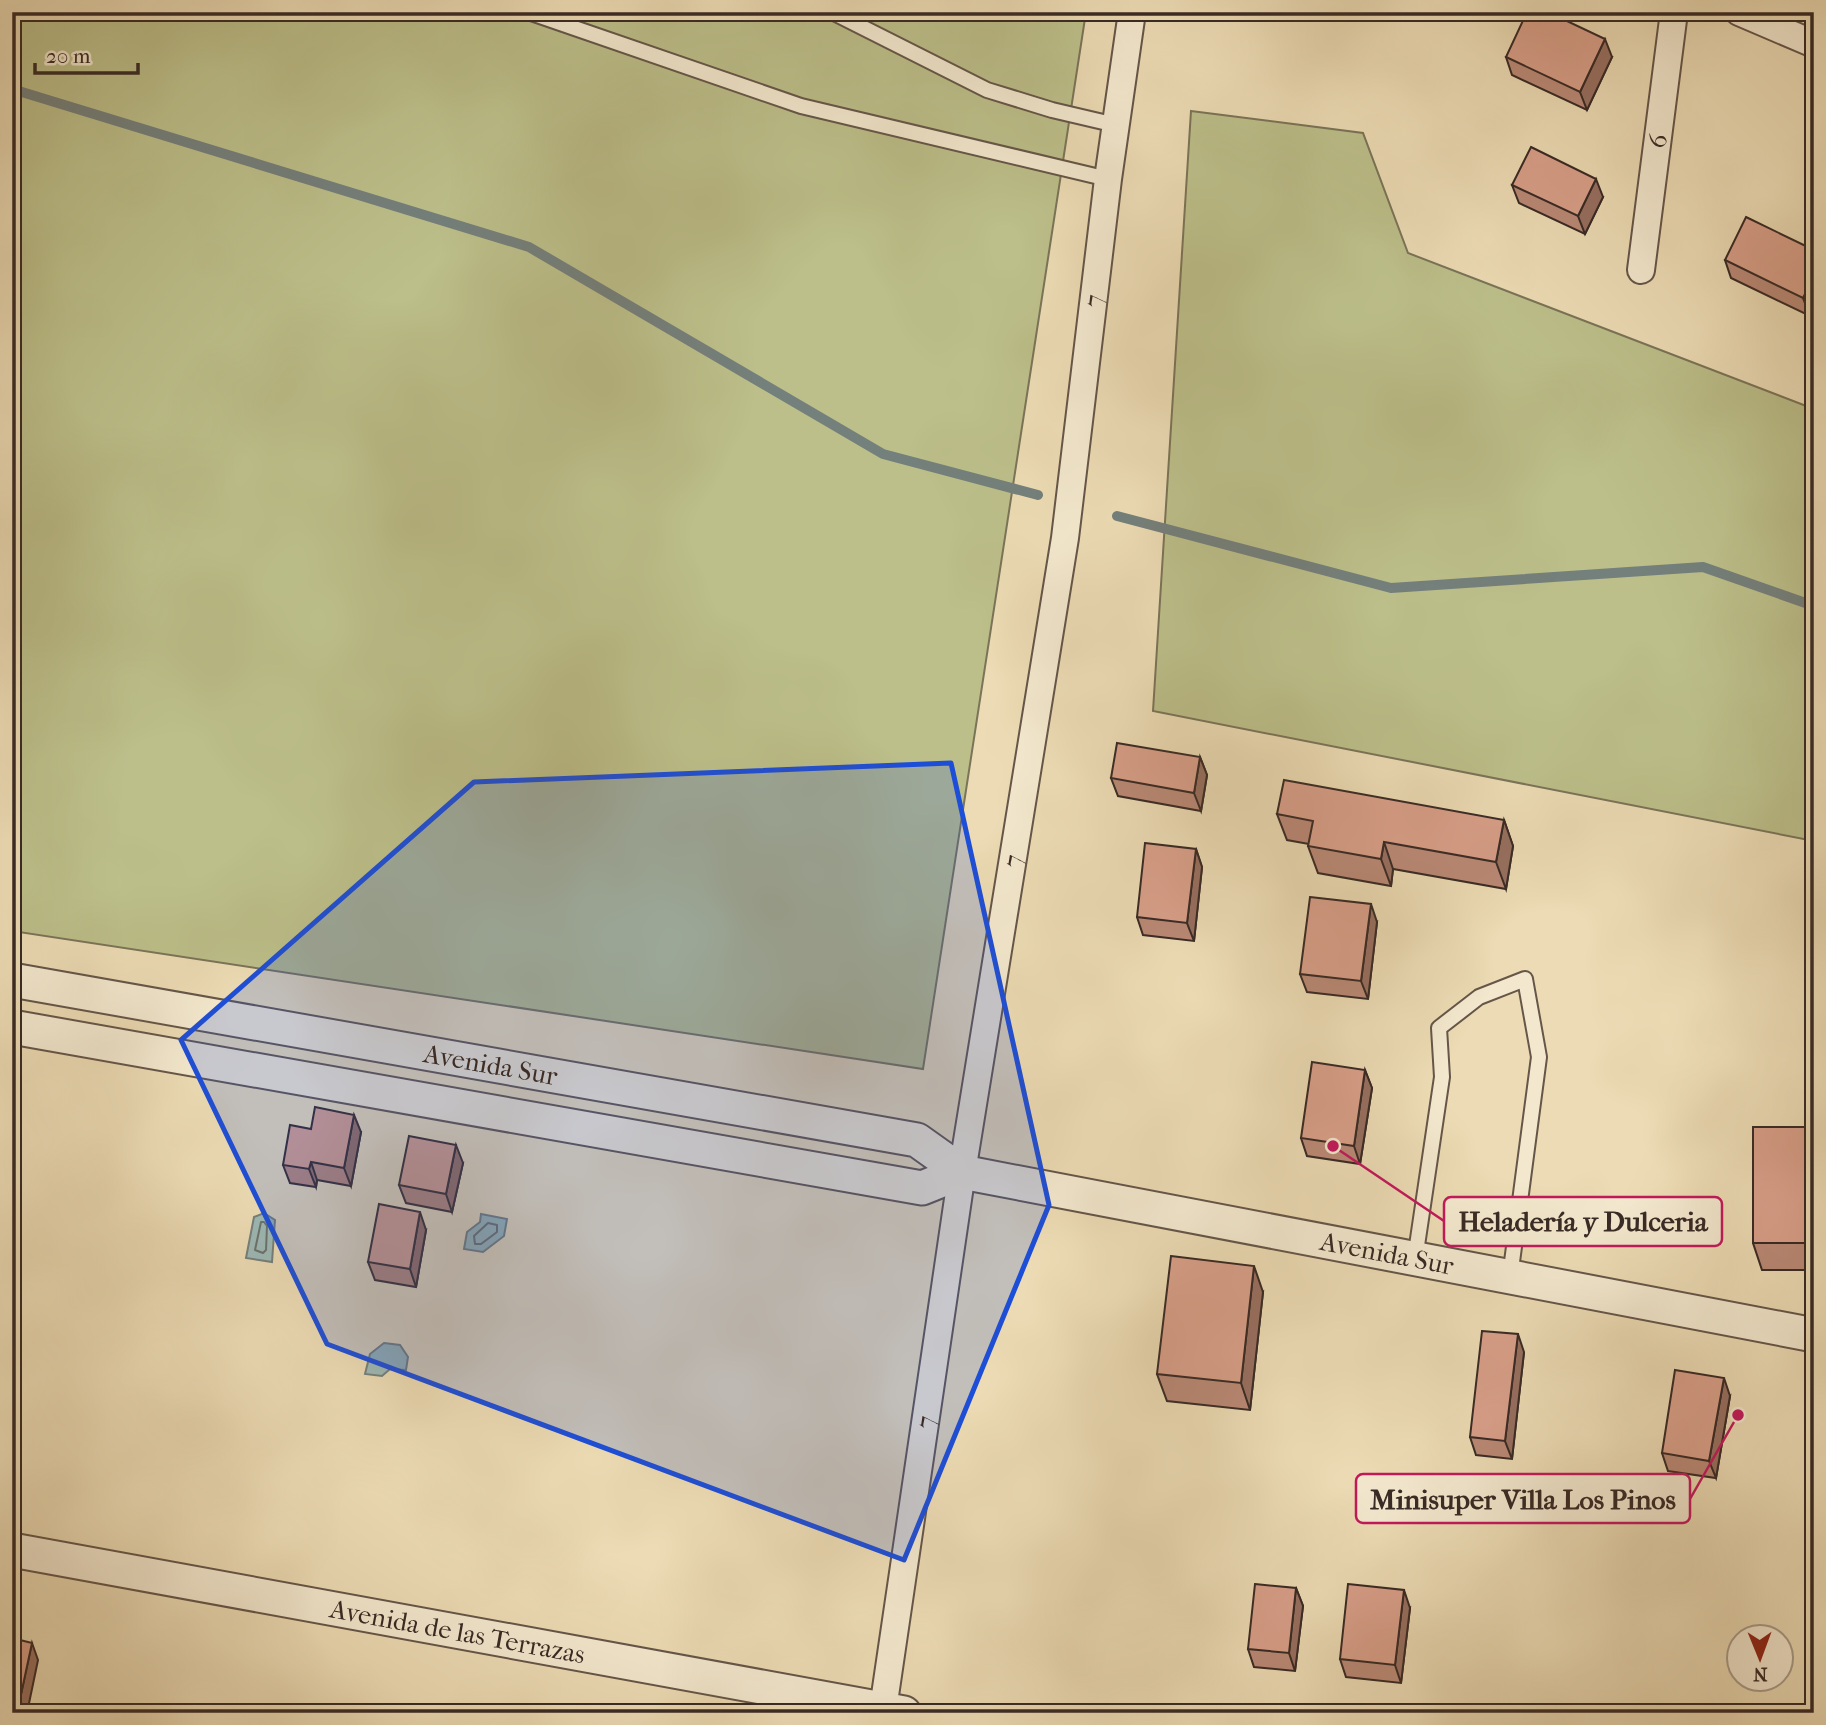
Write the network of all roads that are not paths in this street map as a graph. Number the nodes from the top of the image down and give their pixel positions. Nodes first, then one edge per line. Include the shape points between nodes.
1 (528, 12) edge
2 (832, 12) edge
3 (1132, 12) edge
4 (1674, 12) edge
5 (1739, 12) edge
6 (1814, 44) edge
7 (1116, 125) junction
8 (1108, 178) junction
9 (1641, 270) dead end
10 (12, 980) edge
11 (12, 1027) edge
12 (962, 1172) junction
13 (1415, 1259) junction
14 (1510, 1276) junction
15 (1814, 1335) edge
16 (12, 1550) edge
17 (888, 1712) edge

1 - 8 lane via 801,106
2 - 7 lane via 987,90
3 - 7 street, 7
4 - 9 street, 6
5 - 6 street
7 - 8 street, 7
8 - 12 street, 7 via 1065,538
10 - 12 street, Avenida Sur via 917,1140
11 - 12 street, Avenida Sur via 922,1188
12 - 13 street, Avenida Sur
12 - 17 street, 7
13 - 14 street, Avenida Sur
13 - 14 lane via 1442,1077 1439,1028 1479,997 1525,979 1539,1057
14 - 15 street, Avenida Sur
16 - 17 street, Avenida de las Terrazas

